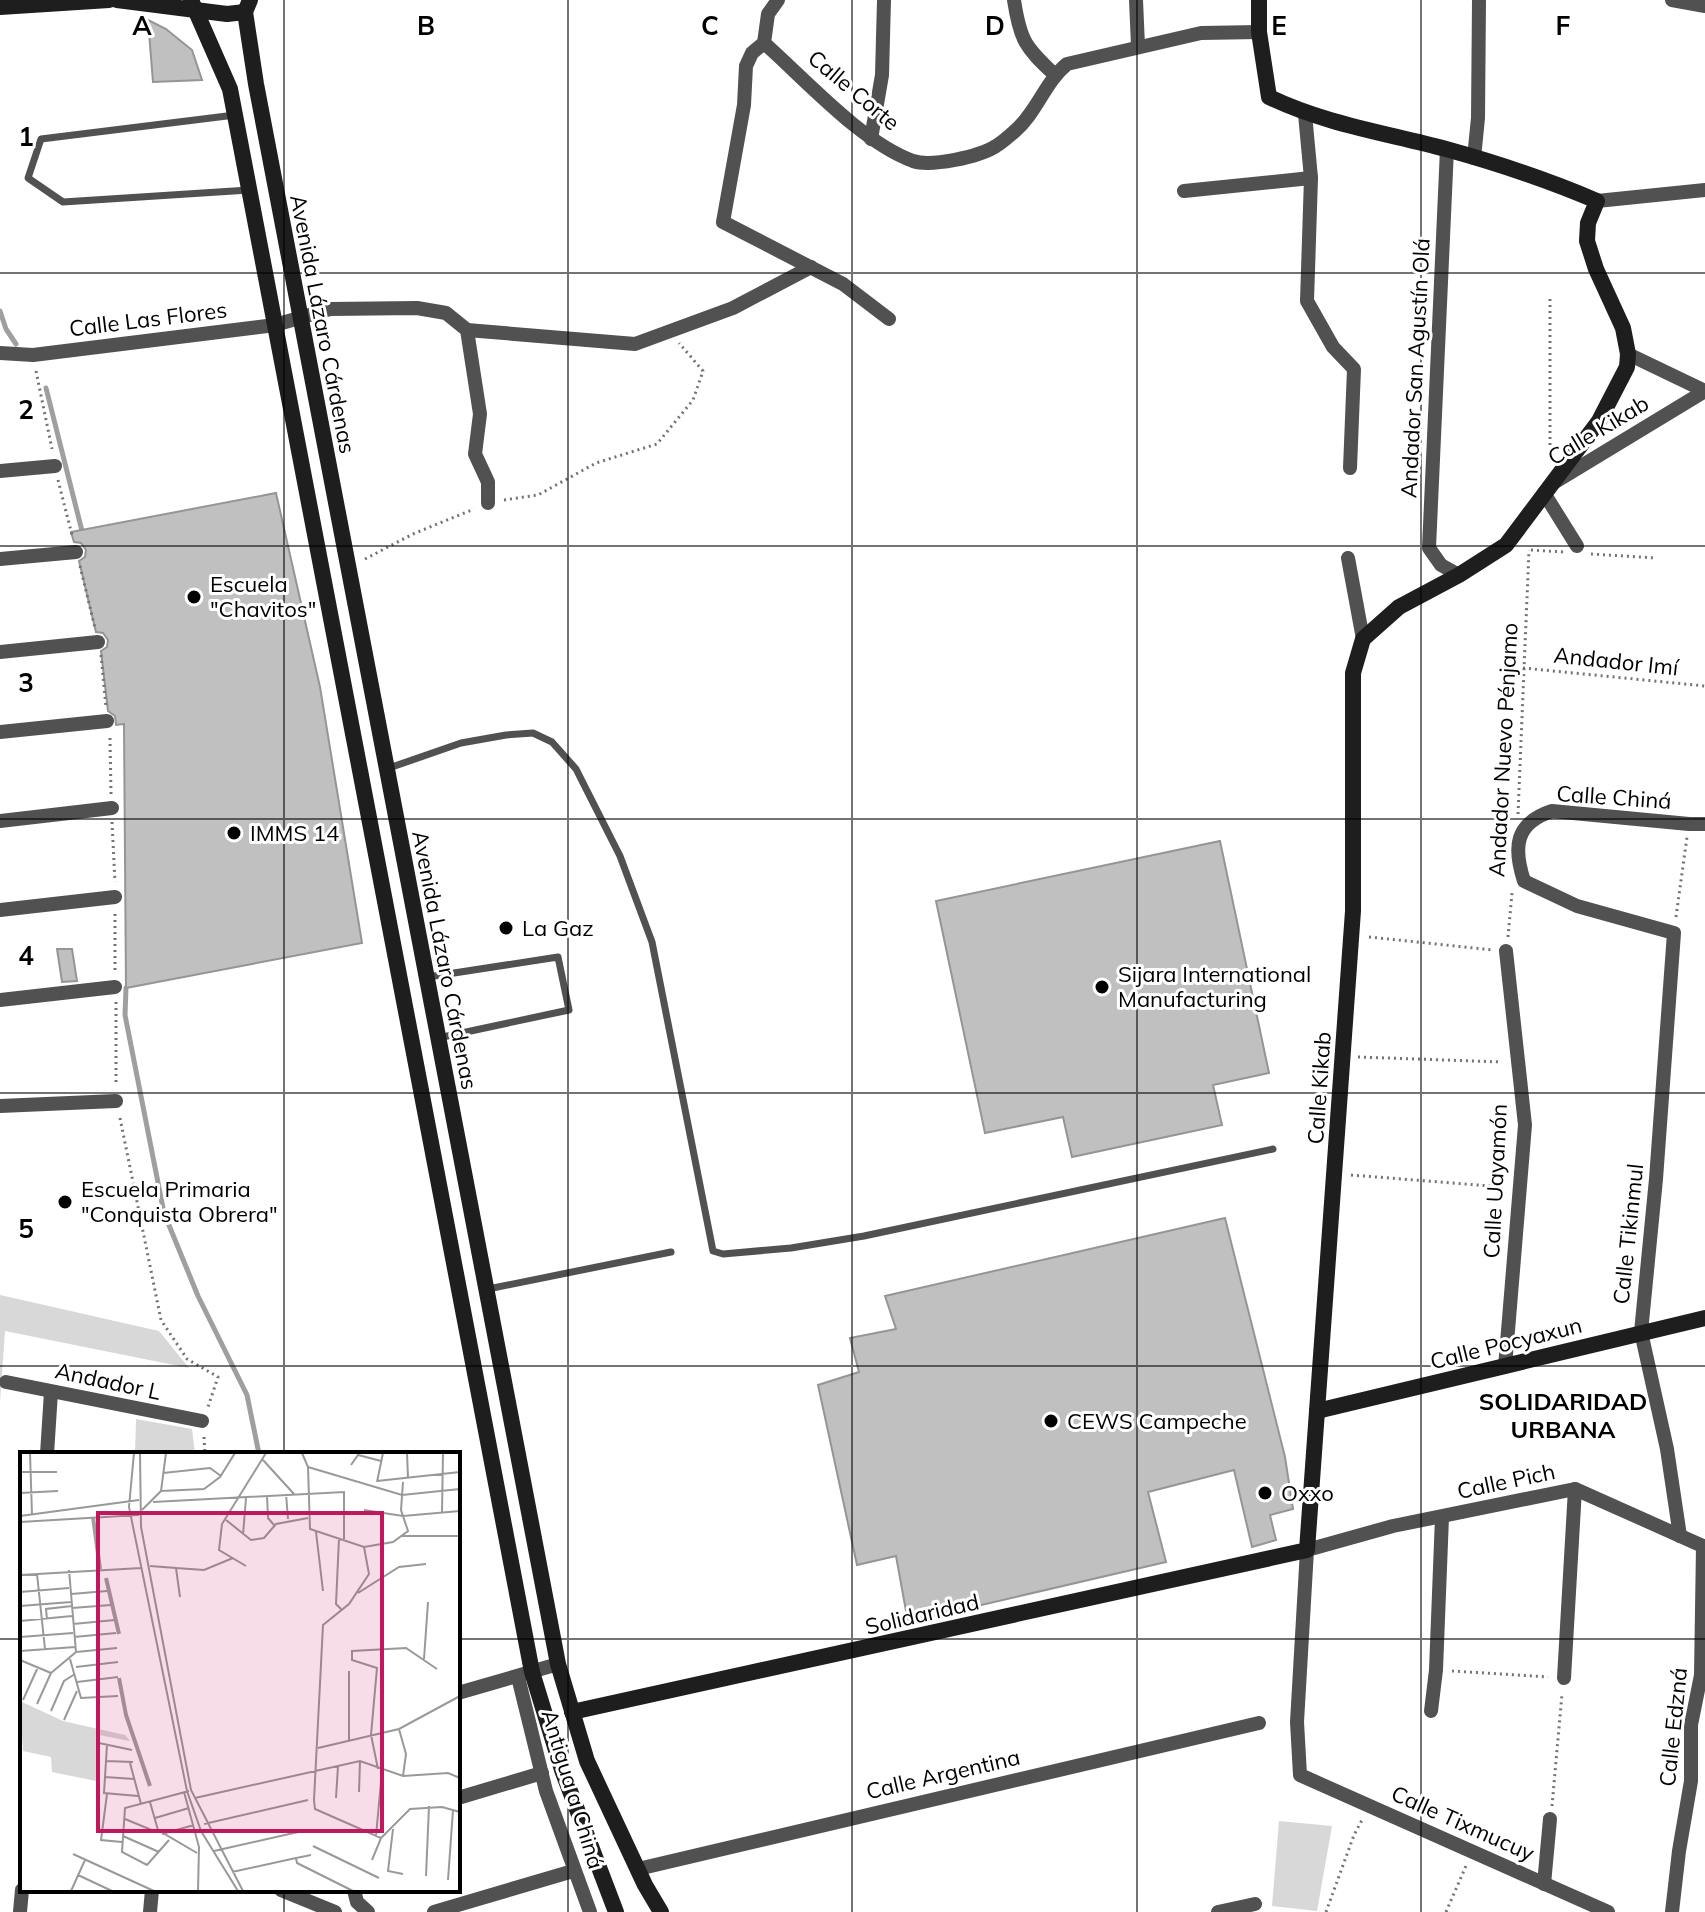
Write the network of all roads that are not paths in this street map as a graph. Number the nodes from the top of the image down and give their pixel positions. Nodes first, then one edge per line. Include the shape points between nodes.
1 (109, 0) edge
2 (117, 0) edge
3 (778, 0) edge
4 (884, 0) edge
5 (1014, 0) edge
6 (1136, 0) edge
7 (1259, 0) edge
8 (1479, 0) edge
9 (1672, 0) edge
10 (193, 4) edge
11 (247, 6) edge
12 (1705, 6) edge
13 (0, 7) edge
14 (1259, 32) junction
15 (764, 43) junction
16 (1138, 46) junction
17 (1054, 74) junction
18 (1305, 114) junction
19 (235, 115) junction
20 (871, 139) junction
21 (1447, 149) junction
22 (1474, 158) junction
23 (1311, 178) junction
24 (249, 190) junction
25 (1705, 190) edge
26 (1184, 191) dead end
27 (1597, 201) junction
28 (811, 267) junction
29 (300, 318) junction
30 (889, 319) dead end
31 (275, 325) junction
32 (467, 330) junction
33 (0, 353) edge
34 (1628, 354) junction
35 (1705, 391) edge
36 (55, 466) dead end
37 (1350, 468) dead end
38 (0, 471) edge
39 (1547, 489) junction
40 (488, 503) road end
41 (1577, 546) dead end
42 (76, 552) dead end
43 (1348, 558) dead end
44 (0, 559) edge
45 (1459, 575) junction
46 (1363, 639) junction
47 (98, 642) dead end
48 (0, 652) edge
49 (107, 721) dead end
50 (377, 721) junction
51 (351, 726) junction
52 (0, 732) edge
53 (386, 769) junction
54 (112, 808) dead end
55 (0, 821) edge
56 (1705, 824) edge
57 (405, 866) junction
58 (379, 872) junction
59 (115, 897) road end
60 (0, 910) edge
61 (1674, 933) joint
62 (1506, 951) road end
63 (426, 977) junction
64 (115, 987) road end
65 (0, 1000) edge
66 (438, 1038) junction
67 (116, 1101) road end
68 (0, 1106) edge
69 (1273, 1149) dead end
70 (671, 1252) dead end
71 (486, 1289) junction
72 (1705, 1318) edge
73 (1641, 1332) junction
74 (1505, 1367) junction
75 (6, 1382) dead end
76 (51, 1392) junction
77 (1317, 1411) junction
78 (202, 1421) road end
79 (47, 1452) edge
80 (1575, 1489) junction
81 (1442, 1517) junction
82 (1680, 1536) junction
83 (1704, 1546) edge
84 (1307, 1550) junction
85 (558, 1664) junction
86 (525, 1675) junction
87 (1564, 1678) road end
88 (460, 1692) edge
89 (1431, 1711) dead end
90 (572, 1712) junction
91 (546, 1719) junction
92 (1259, 1723) dead end
93 (542, 1773) junction
94 (1300, 1775) joint
95 (460, 1797) edge
96 (1550, 1819) road end
97 (638, 1869) junction
98 (573, 1871) junction
99 (1544, 1884) junction
100 (22, 1892) edge
101 (152, 1892) edge
102 (286, 1892) edge
103 (354, 1892) edge
104 (1255, 1904) dead end
105 (1586, 1908) edge
106 (614, 1911) edge
107 (20, 1912) edge
108 (150, 1912) edge
109 (335, 1912) edge
110 (368, 1912) edge
111 (434, 1912) edge
112 (590, 1912) edge
113 (661, 1912) edge
114 (1218, 1912) edge
115 (1608, 1912) edge
116 (1672, 1912) edge

1 - 13 main road
2 - 10 main road
3 - 15 street via 768,14
4 - 20 street via 882,75
5 - 17 street via 1029,51
6 - 16 street
7 - 14 main road
8 - 22 street
9 - 12 street
10 - 11 main road via 227,14
10 - 19 main road via 230,89
11 - 29 main road, Avenida Lázaro Cárdenas via 256,84
14 - 16 street via 1201,33
14 - 18 main road via 1269,97
15 - 20 street, Calle Corte
15 - 28 street via 746,66 723,222
16 - 17 street via 1067,64
17 - 20 street, Calle Corte via 1026,119 994,148 954,161 915,162
18 - 21 main road
18 - 23 street
19 - 24 main road
19 - 24 lane via 41,139 28,178 63,202
21 - 22 main road
21 - 45 street, Andador San Agustín Olá via 1429,548 1441,565
22 - 27 main road
23 - 26 street
23 - 37 street via 1307,301 1333,347 1354,369
24 - 31 main road
25 - 27 street
27 - 34 main road via 1587,241 1623,328
28 - 30 street
28 - 32 street via 733,308 635,344
29 - 31 street, Calle Las Flores
29 - 32 street, Calle Las Flores via 330,309 417,308 446,313
29 - 50 main road, Avenida Lázaro Cárdenas
31 - 33 street, Calle Las Flores via 33,355
31 - 51 main road
32 - 40 street via 480,414 475,454 488,482
34 - 35 street
34 - 39 main road via 1627,367 1599,421
35 - 39 street, Calle Kikab
36 - 38 street
39 - 41 street
39 - 45 main road, Calle Kikab via 1506,545
42 - 44 street
43 - 46 street
45 - 46 main road, Calle Kikab via 1399,607
46 - 77 main road, Calle Kikab via 1353,673 1351,936
47 - 48 street
49 - 52 street
50 - 51 main road
50 - 53 main road, Avenida Lázaro Cárdenas
51 - 58 main road
53 - 57 main road, Avenida Lázaro Cárdenas
53 - 69 lane via 461,743 533,733 552,742 576,769 620,856 652,942 713,1251 791,1248 864,1236
54 - 55 street
56 - 61 street, Calle Chiná via 1552,811 1521,826 1516,857 1524,881 1577,906
57 - 58 main road
57 - 63 main road, Avenida Lázaro Cárdenas
58 - 86 main road
59 - 60 street
61 - 73 street, Calle Tikinmul
62 - 74 street, Calle Uayamón via 1525,1125
63 - 66 main road, Avenida Lázaro Cárdenas
63 - 66 lane via 558,957 569,1010
64 - 65 street
66 - 71 main road, Avenida Lázaro Cárdenas
67 - 68 street
70 - 71 lane
71 - 85 main road, Avenida Lázaro Cárdenas
72 - 73 main road, Calle Pocyaxun
73 - 74 main road, Calle Pocyaxun
73 - 82 street, Calle Tikinmul
74 - 77 main road, Calle Pocyaxun
75 - 76 street, Andador L
76 - 78 street, Andador L
76 - 79 street
77 - 84 main road, Calle Kikab
80 - 81 street, Calle Pich
80 - 82 street, Calle Pich
80 - 87 street
81 - 84 street, Calle Pich
81 - 89 street
82 - 83 street, Calle Pich
83 - 116 street, Calle Edzná via 1701,1675
84 - 90 main road, Solidaridad
84 - 94 street, Calle Kikab via 1297,1722
85 - 86 street
85 - 90 main road, Avenida Lázaro Cárdenas
86 - 88 street
86 - 91 main road
86 - 93 street, Antigua a Chiná
90 - 91 street, Solidaridad
90 - 97 main road, Avenida Lázaro Cárdenas via 587,1761
91 - 106 main road
92 - 97 street, Calle Argentina
93 - 95 street
93 - 98 street, Antigua a Chiná
94 - 99 street, Calle Tixmucuy
96 - 99 street
97 - 113 main road, Avenida Lázaro Cárdenas
98 - 111 street
98 - 112 street, Antigua a Chiná
99 - 105 street, Calle Tixmucuy
100 - 107 street
101 - 108 street
102 - 109 street
103 - 110 street
104 - 114 street
105 - 115 street, Calle Tixmucuy

